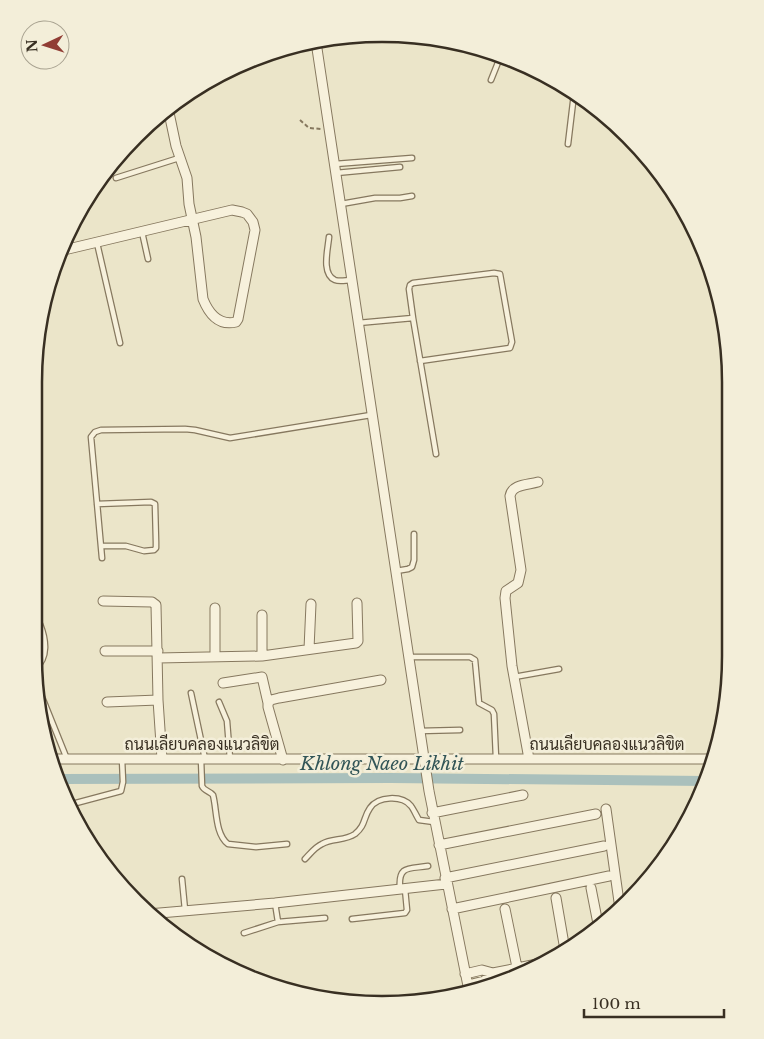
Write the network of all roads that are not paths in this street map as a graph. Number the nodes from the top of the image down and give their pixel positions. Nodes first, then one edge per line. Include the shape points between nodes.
1 (317, 49) edge
2 (497, 63) edge
3 (491, 80) dead end
4 (573, 102) edge
5 (170, 117) edge
6 (568, 144) dead end
7 (179, 158) junction
8 (412, 158) dead end
9 (400, 167) dead end
10 (334, 168) junction
11 (116, 178) dead end
12 (412, 196) dead end
13 (340, 204) junction
14 (192, 220) junction
15 (142, 232) junction
16 (329, 237) dead end
17 (97, 243) junction
18 (70, 249) edge
19 (148, 259) dead end
20 (351, 280) junction
21 (413, 318) junction
22 (358, 323) junction
23 (120, 343) dead end
24 (420, 361) junction
25 (371, 415) junction
26 (436, 454) dead end
27 (538, 482) dead end
28 (97, 504) junction
29 (414, 534) dead end
30 (101, 546) junction
31 (102, 558) dead end
32 (394, 571) junction
33 (103, 601) dead end
34 (358, 603) dead end
35 (311, 604) dead end
36 (215, 608) dead end
37 (262, 615) dead end
38 (42, 628) edge
39 (309, 650) junction
40 (104, 652) dead end
41 (158, 654) junction
42 (262, 656) junction
43 (407, 656) junction
44 (215, 657) junction
45 (42, 661) edge
46 (559, 669) dead end
47 (514, 677) junction
48 (381, 680) dead end
49 (223, 683) dead end
50 (191, 693) dead end
51 (158, 700) junction
52 (108, 702) dead end
53 (219, 702) dead end
54 (268, 703) junction
55 (46, 707) edge
56 (460, 730) dead end
57 (419, 731) junction
58 (424, 758) junction
59 (496, 758) junction
60 (59, 759) edge
61 (67, 759) junction
62 (162, 759) junction
63 (230, 759) junction
64 (529, 759) junction
65 (705, 759) edge
66 (283, 760) junction
67 (202, 762) junction
68 (122, 763) junction
69 (523, 795) dead end
70 (76, 802) dead end
71 (606, 809) dead end
72 (596, 814) dead end
73 (433, 818) junction
74 (288, 844) dead end
75 (439, 845) junction
76 (604, 846) dead end
77 (305, 859) dead end
78 (428, 866) dead end
79 (609, 876) dead end
80 (182, 879) dead end
81 (446, 881) junction
82 (402, 888) junction
83 (591, 888) dead end
84 (556, 898) dead end
85 (619, 900) edge
86 (275, 903) junction
87 (452, 909) junction
88 (505, 909) dead end
89 (185, 910) junction
90 (159, 913) edge
91 (325, 918) dead end
92 (352, 919) dead end
93 (597, 919) edge
94 (278, 922) junction
95 (244, 933) dead end
96 (564, 944) edge
97 (517, 968) edge
98 (508, 972) edge
99 (493, 973) junction
100 (465, 974) junction
101 (485, 980) edge
102 (467, 986) edge

1 - 10 street
2 - 3 lane
4 - 6 lane
5 - 7 street
7 - 11 lane
7 - 14 street via 187,178
8 - 10 lane
9 - 10 lane
10 - 13 street
12 - 13 lane
13 - 20 street
14 - 14 street via 236,210 247,214 253,222 254,240 236,322 219,321 206,308
14 - 15 street
15 - 17 street
15 - 19 lane
16 - 20 lane via 326,264 329,275 337,281
17 - 18 street
17 - 23 lane
20 - 22 street
21 - 22 lane
21 - 24 lane
21 - 24 lane via 409,289 413,282 500,274 512,342 510,348
22 - 25 street
24 - 26 lane
25 - 28 lane via 230,438 194,430 101,430 91,437
25 - 32 street
27 - 47 street via 510,491 520,570 518,583 506,591 505,598
28 - 30 lane
28 - 30 lane via 155,504 154,550
29 - 32 lane via 412,567
30 - 31 lane
32 - 43 street
33 - 41 street via 155,602
34 - 39 street via 358,641
35 - 39 street
36 - 44 street
37 - 42 street
38 - 45 lane via 45,653
39 - 42 street
40 - 41 street
41 - 44 street
41 - 51 street
42 - 44 street
43 - 57 street
43 - 59 lane via 470,657 474,660 479,702 494,714
46 - 47 lane
47 - 64 street
48 - 54 street via 278,698
49 - 54 street via 262,678
50 - 67 lane
51 - 52 street
51 - 62 street
53 - 63 lane via 226,721
54 - 66 street
55 - 61 lane
56 - 57 lane
57 - 58 street
58 - 59 street, ถนนเลียบคลองแนวลิขิต
58 - 66 street, ถนนเลียบคลองแนวลิขิต
58 - 73 street
59 - 64 street, ถนนเลียบคลองแนวลิขิต
60 - 61 street, ถนนเลียบคลองแนวลิขิต
61 - 68 street, ถนนเลียบคลองแนวลิขิต
62 - 67 street, ถนนเลียบคลองแนวลิขิต
62 - 68 street, ถนนเลียบคลองแนวลิขิต
63 - 66 street, ถนนเลียบคลองแนวลิขิต
63 - 67 street, ถนนเลียบคลองแนวลิขิต
64 - 65 street, ถนนเลียบคลองแนวลิขิต
67 - 74 lane via 203,789 213,795 225,842 256,847
68 - 70 lane via 123,782 118,793
69 - 73 street
71 - 85 street
72 - 75 street
73 - 75 street
73 - 77 lane via 419,820 411,806 401,800 378,800 369,808 363,827 355,834 322,844
75 - 81 street
76 - 81 street
78 - 82 lane via 404,870 399,877
79 - 87 street
80 - 89 lane
81 - 82 street
81 - 87 street
82 - 86 street
82 - 92 lane via 407,910 404,913
83 - 93 street
84 - 96 street
86 - 89 street
86 - 94 lane
87 - 100 street
88 - 97 street
89 - 90 street
91 - 94 lane
94 - 95 lane
98 - 99 street
99 - 100 street via 482,970
99 - 101 street
100 - 102 street

